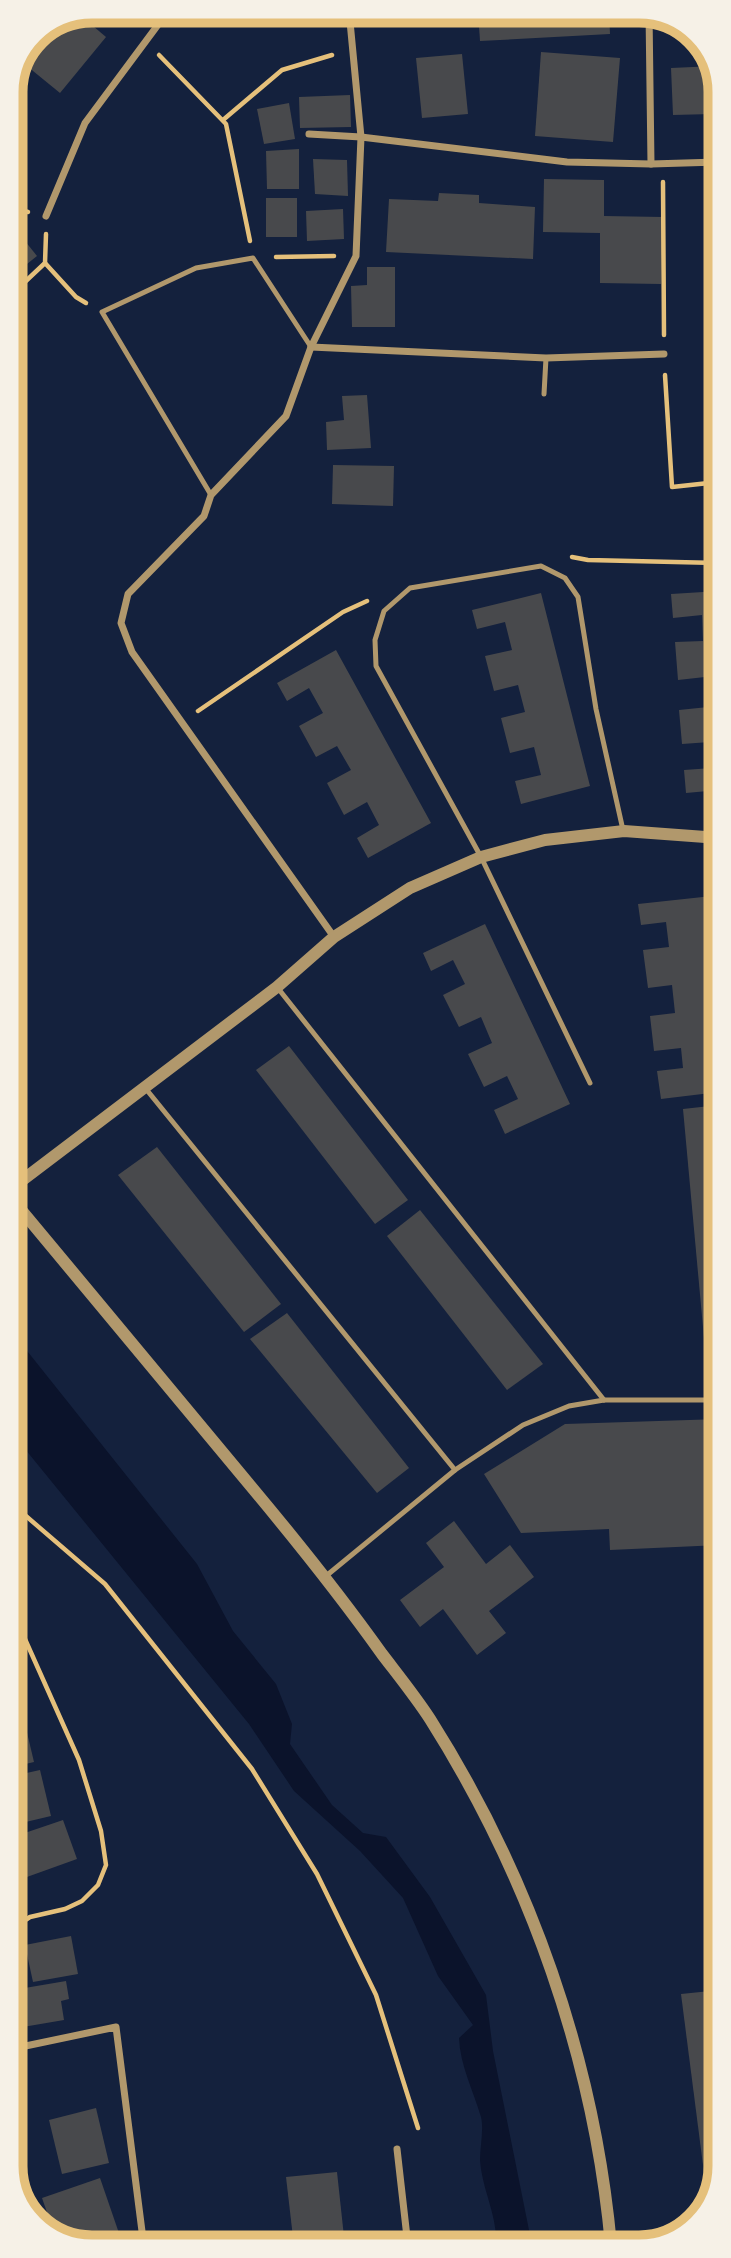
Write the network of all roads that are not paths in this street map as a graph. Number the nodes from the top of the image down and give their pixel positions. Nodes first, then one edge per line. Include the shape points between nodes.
1 (160, 23) edge
2 (350, 23) edge
3 (649, 24) edge
4 (309, 134) dead end
5 (361, 136) junction
6 (708, 162) edge
7 (651, 164) junction
8 (46, 216) road end
9 (311, 347) junction
10 (664, 355) road end
11 (546, 358) junction
12 (544, 394) dead end
13 (211, 495) junction
14 (624, 831) junction
15 (708, 837) edge
16 (481, 857) junction
17 (334, 937) junction
18 (277, 987) junction
19 (590, 1083) dead end
20 (146, 1089) junction
21 (23, 1180) edge
22 (23, 1212) edge
23 (604, 1400) junction
24 (708, 1400) edge
25 (455, 1470) junction
26 (326, 1576) junction
27 (23, 2047) edge
28 (397, 2149) dead end
29 (142, 2235) edge
30 (407, 2235) edge
31 (610, 2235) edge

1 - 8 street via 85,123
2 - 5 street
3 - 7 street
4 - 5 street
5 - 7 street via 567,162
5 - 9 street via 356,256
6 - 7 street
9 - 11 street
9 - 13 street via 286,416
9 - 13 lane via 253,258 196,268 102,312
10 - 11 street
11 - 12 lane
13 - 17 street via 204,516 128,594 121,623 132,652
14 - 15 street
14 - 16 street via 545,839
14 - 16 lane via 596,709 578,597 565,578 541,566 410,588 384,611 375,640 376,667
16 - 17 street via 410,888
16 - 19 lane
17 - 18 street
18 - 20 street
18 - 23 lane
20 - 21 street
20 - 25 lane
22 - 26 street
23 - 24 lane
23 - 25 lane via 569,1406 523,1424
25 - 26 lane
26 - 31 street via 429,1717 522,1892 585,2085
27 - 29 street via 116,2027
28 - 30 street

